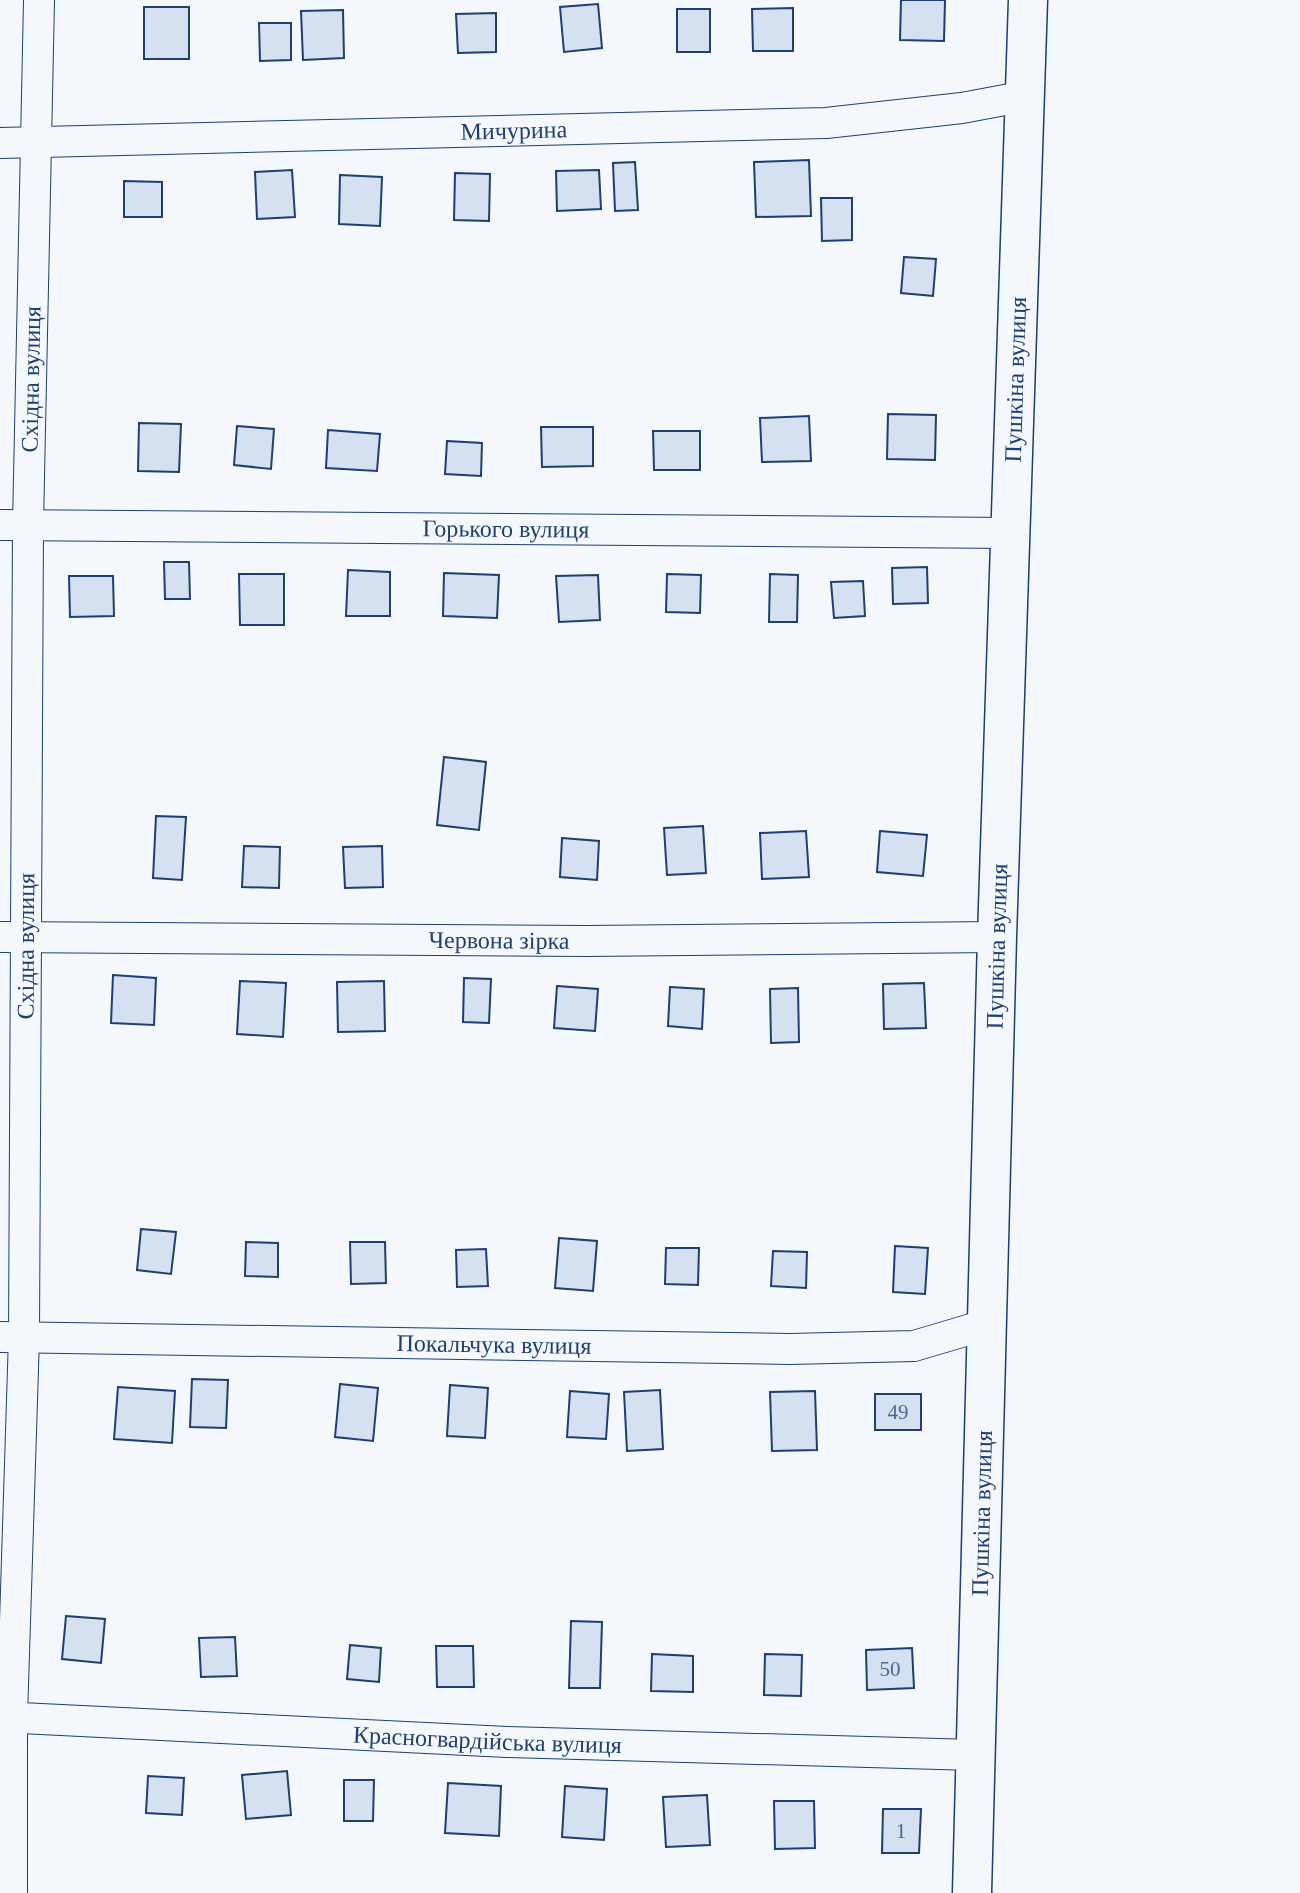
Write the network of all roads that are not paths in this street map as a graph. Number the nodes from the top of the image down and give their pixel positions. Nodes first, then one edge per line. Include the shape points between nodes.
1 (39, 0) edge
2 (1028, 0) edge
3 (1026, 96) junction
4 (36, 142) junction
5 (0, 143) edge
6 (14, 525) edge
7 (1011, 533) junction
8 (14, 937) edge
9 (997, 937) junction
10 (985, 1325) junction
11 (12, 1337) edge
12 (6, 1717) edge
13 (975, 1755) junction
14 (12, 1893) edge
15 (972, 1893) edge

1 - 4 street, Східна вулиця
2 - 3 main road, Пушкіна вулиця
3 - 4 street, Мичурина via 826,123
3 - 7 main road, Пушкіна вулиця
4 - 5 street, Мичурина
4 - 6 street, Східна вулиця
6 - 7 street, Горького вулиця
6 - 8 street, Східна вулиця
7 - 9 main road, Пушкіна вулиця
8 - 9 street, Червона зірка via 586,941
8 - 11 street, Східна вулиця
9 - 10 main road, Пушкіна вулиця
10 - 11 street, Покальчука вулиця via 914,1346 790,1349
10 - 13 main road, Пушкіна вулиця
11 - 12 street, Східна вулиця
12 - 13 street, Красногвардійська вулиця via 507,1742
12 - 14 street, Східна вулиця
13 - 15 main road, Пушкіна вулиця

